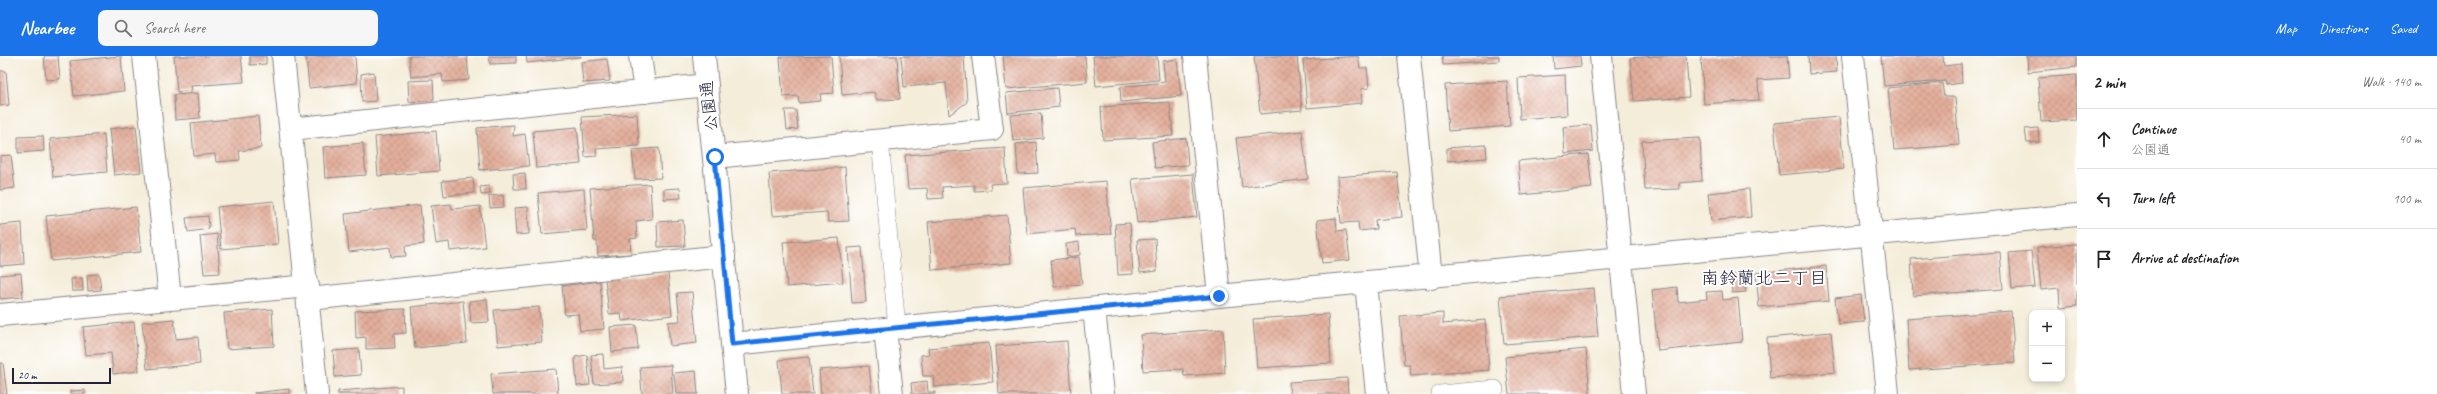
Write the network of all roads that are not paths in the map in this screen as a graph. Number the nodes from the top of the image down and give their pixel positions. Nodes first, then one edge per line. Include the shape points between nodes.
1 (144, 56) edge
2 (283, 56) edge
3 (640, 56) edge
4 (704, 56) edge
5 (983, 56) edge
6 (1195, 56) edge
7 (1409, 56) edge
8 (1601, 56) edge
9 (1853, 56) edge
10 (707, 85) junction
11 (645, 92) junction
12 (291, 129) junction
13 (880, 140) junction
14 (715, 157) junction
15 (2077, 215) edge
16 (1873, 235) junction
17 (724, 256) junction
18 (1621, 260) junction
19 (1430, 278) junction
20 (1366, 283) junction
21 (308, 293) junction
22 (1219, 296) junction
23 (170, 298) junction
24 (1094, 309) junction
25 (0, 315) edge
26 (891, 329) junction
27 (732, 344) junction
28 (1495, 389) dead end
29 (318, 394) edge
30 (737, 394) edge
31 (892, 394) edge
32 (1103, 394) edge
33 (1377, 394) edge
34 (1440, 394) edge
35 (1634, 394) edge
36 (1888, 394) edge

1 - 23 street
2 - 12 street
3 - 11 street
4 - 10 street, 公園通
5 - 13 street via 992,129
6 - 22 street
7 - 19 street
8 - 18 street
9 - 16 street
10 - 11 street
10 - 14 street, 公園通
11 - 12 street
12 - 21 street
13 - 14 street
13 - 26 lane
14 - 17 street, 公園通
15 - 16 street
16 - 18 street
16 - 36 street
17 - 21 street
17 - 27 street, 公園通
18 - 19 street
18 - 35 street
19 - 20 street
20 - 22 street
20 - 33 street
21 - 23 street
21 - 29 street
22 - 24 street
23 - 25 street
24 - 26 street
24 - 32 street
26 - 27 street
26 - 31 street
27 - 30 street, 公園通
28 - 34 lane

